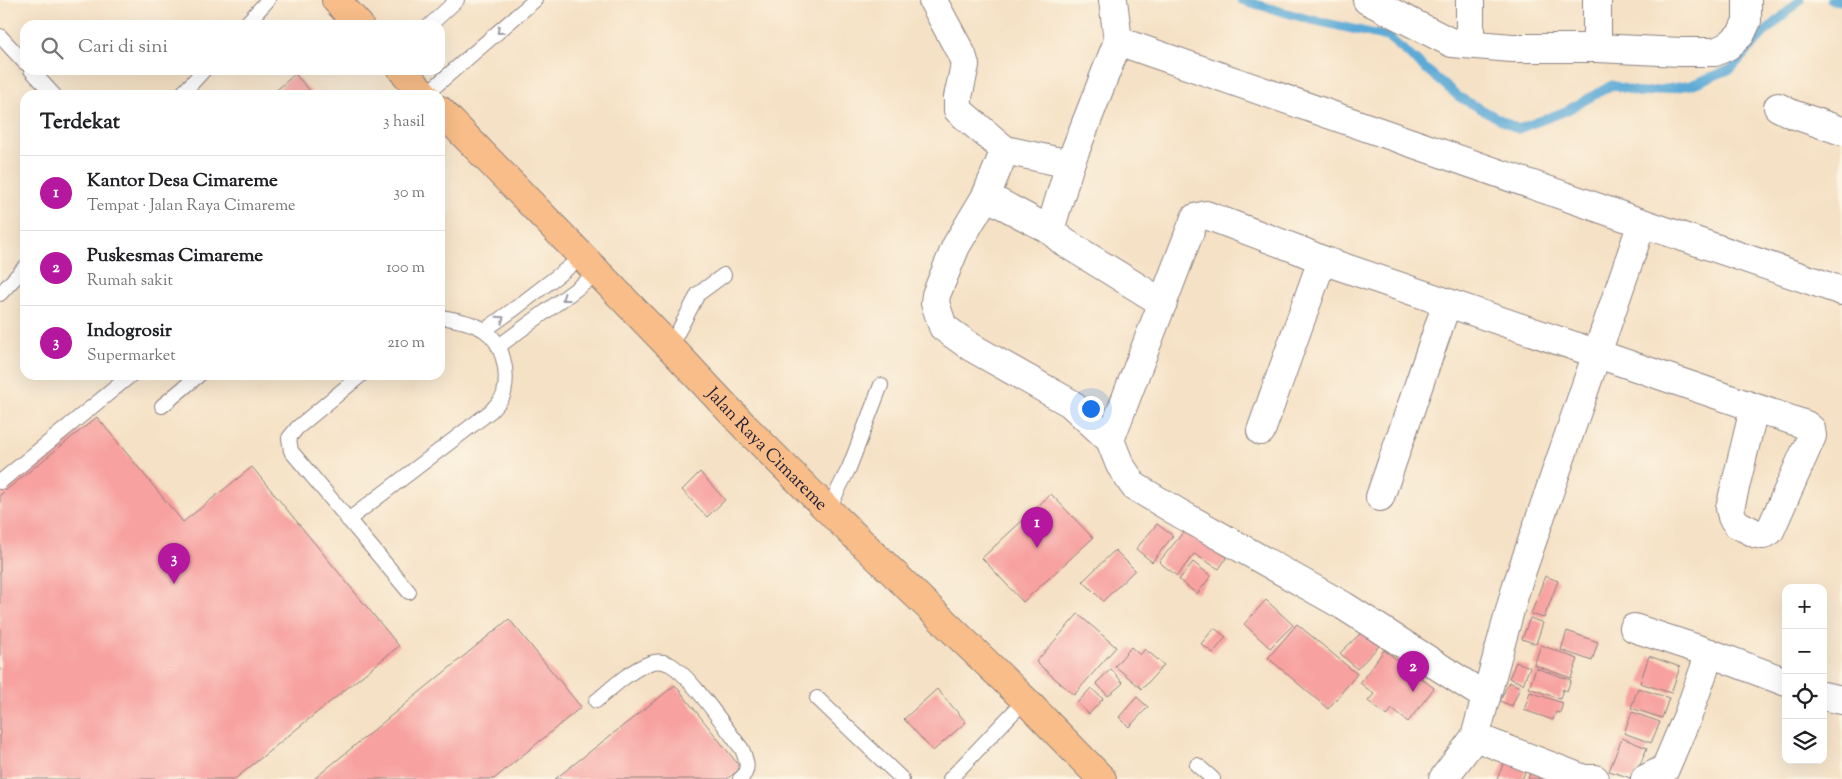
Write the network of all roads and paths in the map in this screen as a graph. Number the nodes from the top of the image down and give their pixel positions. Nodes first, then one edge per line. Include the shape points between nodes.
1 (268, 0) edge
2 (336, 0) edge
3 (457, 0) edge
4 (535, 0) edge
5 (1113, 0) edge
6 (1366, 0) edge
7 (1470, 0) edge
8 (1597, 0) edge
9 (1747, 0) edge
10 (933, 1) edge
11 (250, 20) edge
12 (354, 20) edge
13 (435, 20) edge
14 (0, 36) edge
15 (1118, 41) junction
16 (1470, 44) junction
17 (1597, 48) junction
18 (20, 58) edge
19 (36, 75) edge
20 (199, 75) edge
21 (407, 75) edge
22 (49, 90) edge
23 (186, 90) edge
24 (420, 90) edge
25 (431, 90) edge
26 (1778, 107) dead end
27 (445, 115) edge
28 (1842, 131) edge
29 (1005, 150) junction
30 (1070, 164) junction
31 (986, 196) junction
32 (1642, 223) junction
33 (1050, 230) junction
34 (1322, 260) junction
35 (590, 265) junction
36 (20, 272) edge
37 (724, 275) dead end
38 (1842, 291) edge
39 (0, 294) edge
40 (1163, 303) junction
41 (1447, 303) junction
42 (445, 318) edge
43 (485, 330) junction
44 (500, 346) junction
45 (670, 347) junction
46 (1596, 354) junction
47 (125, 380) edge
48 (193, 380) edge
49 (355, 380) edge
50 (880, 385) dead end
51 (162, 406) dead end
52 (1754, 408) dead end
53 (1261, 431) dead end
54 (1110, 440) junction
55 (0, 482) edge
56 (1380, 497) dead end
57 (828, 510) junction
58 (348, 520) junction
59 (409, 592) dead end
60 (1634, 628) dead end
61 (1710, 653) junction
62 (1782, 680) edge
63 (1827, 697) edge
64 (817, 698) dead end
65 (1486, 698) junction
66 (1025, 700) junction
67 (1842, 700) edge
68 (596, 701) dead end
69 (1475, 737) junction
70 (1197, 765) dead end
71 (740, 779) edge
72 (902, 779) edge
73 (950, 779) edge
74 (1102, 779) edge
75 (1213, 779) edge
76 (1443, 779) edge
77 (1595, 779) edge
78 (1645, 779) edge

1 - 11 lane
2 - 12 highway
3 - 13 lane
4 -> 25 lane
5 - 15 street
6 - 16 street via 1452,43
7 - 16 street
8 - 17 street
9 - 17 street via 1745,27 1722,50 1681,52
10 - 29 street via 962,55 964,65 958,110
14 - 18 lane
15 - 30 street
15 - 32 street
16 - 17 street via 1512,48
19 - 22 lane
20 - 23 lane
21 - 24 highway
26 - 28 street
27 - 35 highway, Jalan Raya Cimareme
29 - 30 street
29 - 31 street
30 - 33 street
31 - 33 street
31 - 54 street via 956,246 936,295 934,303 943,327 971,347 1070,403
32 - 38 street
32 - 46 street
33 - 40 street
34 - 40 street via 1206,216 1195,218
34 - 41 street
34 - 53 street
43 -> 35 lane via 517,307
35 -> 44 lane
35 - 45 highway, Jalan Raya Cimareme
36 - 39 lane
37 - 45 lane via 698,294
40 - 54 street
41 - 46 street
41 - 56 street
42 - 43 lane
43 - 44 lane
44 - 58 lane via 505,369 504,394 491,411
45 - 57 highway, Jalan Raya Cimareme
46 - 52 street
46 - 65 street via 1517,585
47 - 55 lane
48 - 51 lane
49 - 58 lane via 289,438 291,451
50 - 57 lane via 849,468
54 - 65 street via 1134,486 1344,606
57 - 66 highway, Jalan Raya Cimareme
58 - 59 lane
60 - 61 street
61 - 62 street
61 - 78 street via 1665,769
63 - 67 street
64 - 72 lane
65 - 69 street
66 - 73 lane
66 - 74 highway, Jalan Raya Cimareme
68 - 71 lane via 650,663 670,664 685,676 742,748 747,770
69 - 76 street
69 - 77 street via 1584,778
70 - 75 lane

